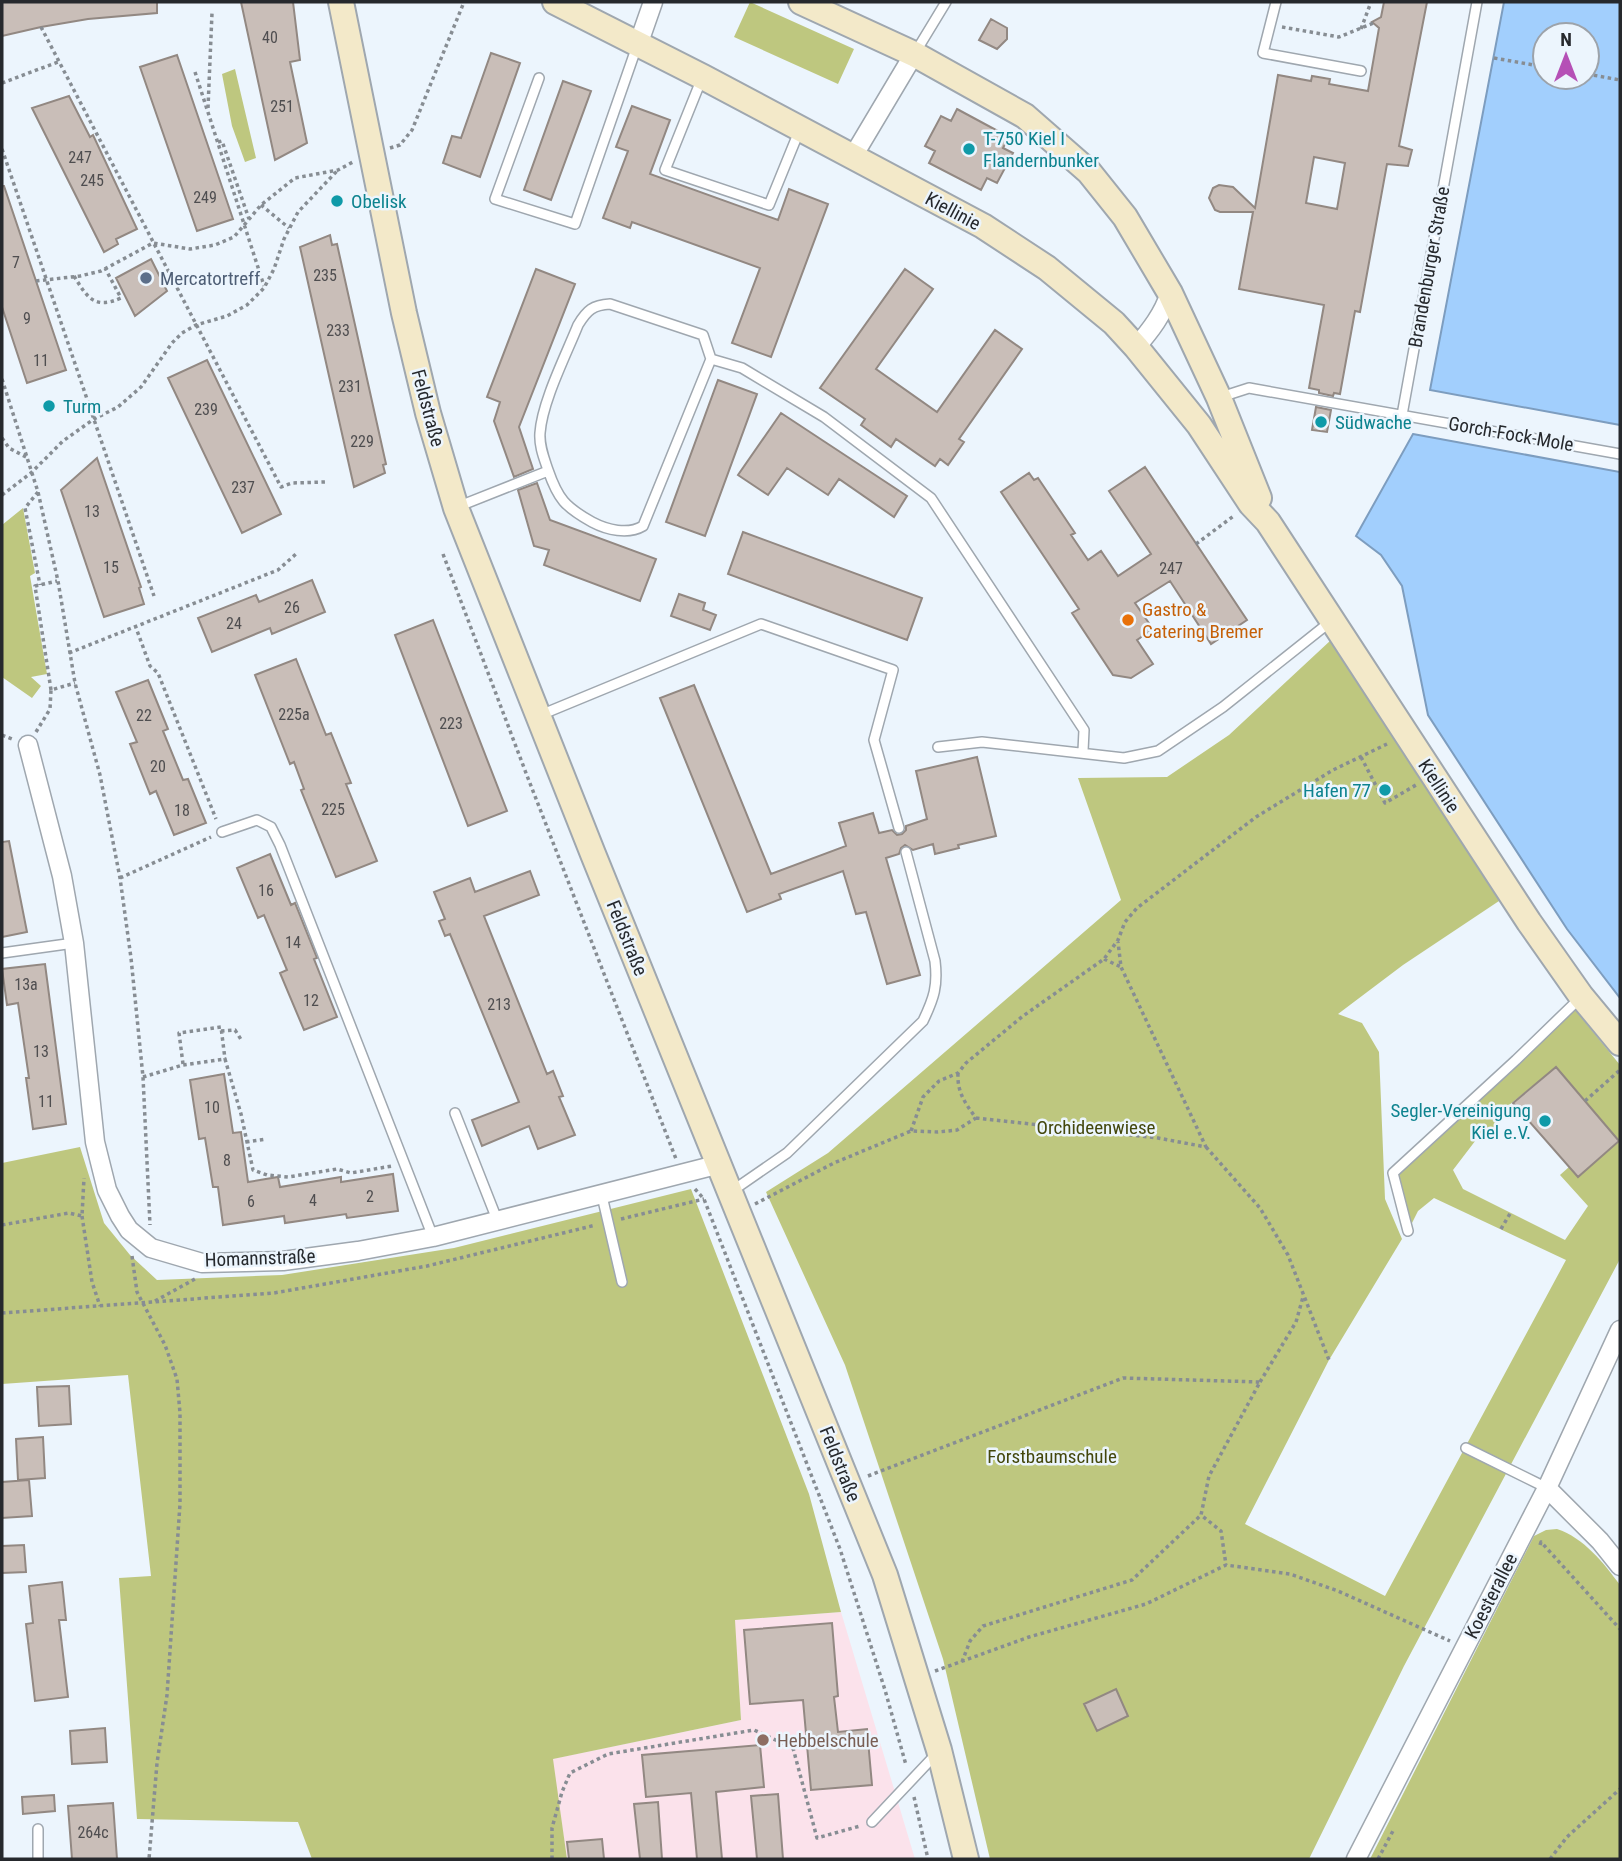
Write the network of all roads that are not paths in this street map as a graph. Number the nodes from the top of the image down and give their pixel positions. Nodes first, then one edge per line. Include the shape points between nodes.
1 (341, 2) edge
2 (555, 2) edge
3 (653, 2) edge
4 (801, 2) edge
5 (946, 2) edge
6 (1276, 2) edge
7 (1477, 2) edge
8 (638, 45) junction
9 (914, 54) junction
10 (1361, 71) dead end
11 (703, 77) junction
12 (539, 78) dead end
13 (800, 130) junction
14 (852, 158) junction
15 (1170, 293) junction
16 (1136, 347) junction
17 (710, 359) junction
18 (1219, 398) junction
19 (1402, 415) junction
20 (1620, 454) edge
21 (548, 471) junction
22 (456, 508) junction
23 (1268, 522) junction
24 (1332, 621) junction
25 (538, 716) junction
26 (28, 745) road end
27 (938, 747) dead end
28 (1083, 751) junction
29 (899, 828) dead end
30 (222, 832) road end
31 (906, 852) dead end
32 (74, 943) junction
33 (2, 953) edge
34 (1581, 996) junction
35 (1620, 1043) edge
36 (455, 1113) dead end
37 (719, 1164) junction
38 (602, 1196) junction
39 (735, 1202) junction
40 (498, 1222) junction
41 (1408, 1231) dead end
42 (433, 1237) junction
43 (622, 1282) dead end
44 (1620, 1331) edge
45 (1466, 1448) dead end
46 (1547, 1488) junction
47 (1620, 1566) edge
48 (939, 1750) junction
49 (872, 1822) road end
50 (38, 1829) dead end
51 (38, 1859) edge
52 (966, 1859) edge
53 (1356, 1859) edge

1 - 22 street, Feldstraße via 404,313
2 - 8 street, Kiellinie
3 - 8 street
4 - 9 street, Kiellinie
5 - 9 lane
6 - 10 lane via 1263,53
7 - 19 lane, Brandenburger Straße
8 - 11 street, Kiellinie
8 - 12 lane via 575,224 495,199
9 - 14 street
9 - 15 street, Kiellinie via 1026,116 1089,172 1125,217
11 - 13 street, Kiellinie
11 - 13 lane via 665,170 769,205
13 - 14 street, Kiellinie
14 - 16 street, Kiellinie via 983,226 1047,268
15 - 16 street via 1153,327
15 - 18 street, Kiellinie
16 - 23 street, Kiellinie
17 - 21 lane via 643,526 618,531 568,508
17 - 21 lane via 703,335 623,307 595,305 578,325 545,410 540,432
17 - 28 lane via 742,368 824,417 931,498 1084,730
18 - 19 lane via 1249,388
18 - 23 street, Kiellinie
19 - 20 lane, Gorch-Fock-Mole
21 - 22 lane
22 - 25 street, Feldstraße
23 - 24 street, Kiellinie
24 - 28 lane via 1223,707 1158,751 1124,758
24 - 34 street, Kiellinie
25 - 29 lane via 761,624 771,627 893,670 874,740
25 - 37 street, Feldstraße
26 - 32 street, Homannstraße
27 - 28 lane via 982,742
30 - 42 lane via 257,820 271,827
31 - 39 lane via 937,979 923,1021
32 - 33 lane
32 - 42 street, Homannstraße via 95,1142 107,1190 129,1230 151,1248 202,1263 283,1262
34 - 35 street, Kiellinie
34 - 41 lane via 1393,1173
36 - 40 lane
37 - 38 street, Homannstraße
37 - 39 street, Feldstraße
38 - 40 street, Homannstraße
38 - 43 lane
39 - 48 street, Feldstraße via 885,1575
40 - 42 street, Homannstraße
44 - 46 street, Koesterallee
45 - 46 lane
46 - 47 street
46 - 53 street, Koesterallee
48 - 49 lane
48 - 52 street, Feldstraße
50 - 51 lane

